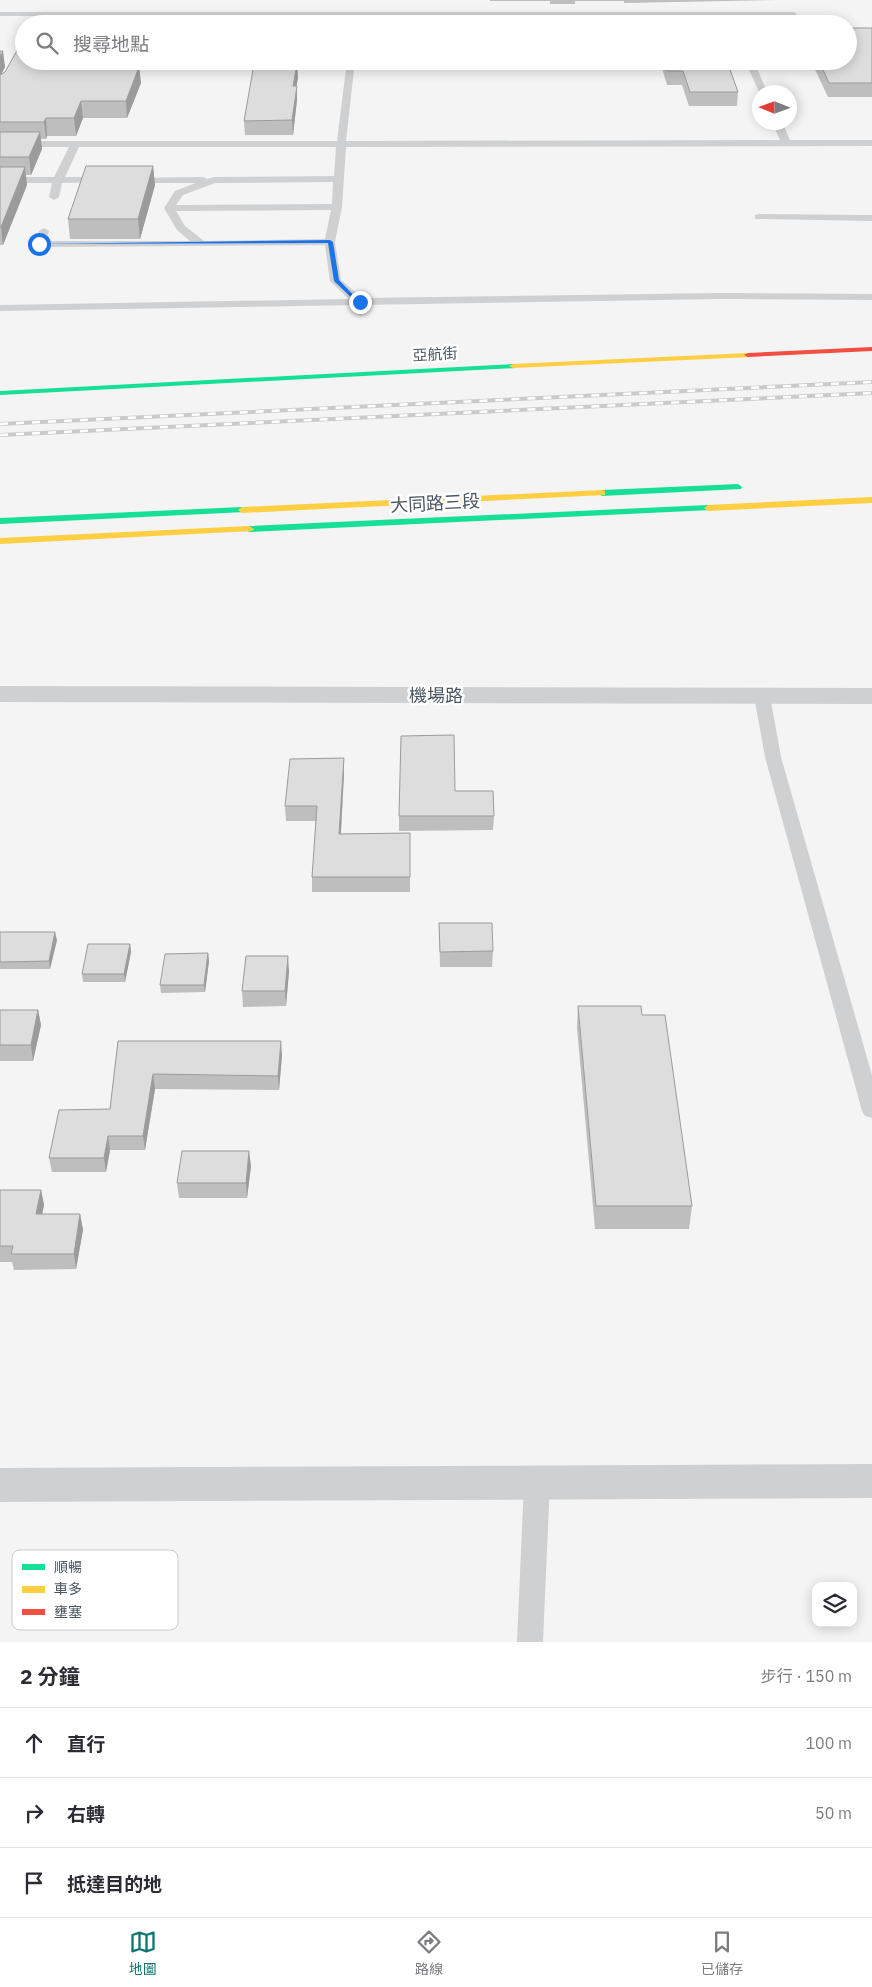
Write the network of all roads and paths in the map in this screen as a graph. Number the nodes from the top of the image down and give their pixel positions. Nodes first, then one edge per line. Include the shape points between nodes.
1 (362, 10) junction
2 (0, 14) edge
3 (41, 14) joint
4 (793, 14) dead end
5 (360, 15) edge
6 (350, 70) edge
7 (753, 70) edge
8 (760, 85) edge
9 (780, 130) edge
10 (786, 143) junction
11 (0, 144) edge
12 (75, 144) junction
13 (341, 144) junction
14 (872, 144) edge
15 (339, 179) junction
16 (0, 180) edge
17 (58, 180) junction
18 (214, 180) junction
19 (54, 197) dead end
20 (337, 207) junction
21 (169, 208) junction
22 (759, 217) dead end
23 (872, 218) edge
24 (44, 230) dead end
25 (330, 242) junction
26 (202, 244) junction
27 (872, 296) edge
28 (360, 302) junction
29 (0, 308) edge
30 (872, 349) edge
31 (0, 393) edge
32 (753, 486) dead end
33 (872, 500) edge
34 (0, 521) edge
35 (0, 541) edge
36 (0, 678) edge
37 (872, 678) edge
38 (0, 694) edge
39 (762, 696) junction
40 (872, 696) edge
41 (872, 1111) edge
42 (872, 1481) edge
43 (538, 1482) junction
44 (0, 1485) edge
45 (530, 1642) edge

1 - 3 lane
1 - 4 lane
1 - 5 lane
2 - 3 lane
6 - 13 lane
7 - 8 lane
9 - 10 lane
10 - 13 lane
10 - 14 lane
11 - 12 lane
12 - 13 lane
12 - 17 lane
13 - 15 lane
15 - 18 lane
15 - 20 lane
16 - 17 lane
17 - 18 lane
17 - 19 lane
18 - 21 lane via 178,193
20 - 21 lane
20 - 25 lane
21 - 26 lane via 181,228
22 - 23 lane
24 - 26 lane via 39,244
25 - 26 lane
25 - 28 lane via 336,281
27 - 28 lane
28 - 29 lane
30 - 31 main road, 亞航街
32 - 34 main road, 大同路三段
33 - 35 main road, 大同路三段
36 - 37 street, 機場路
38 - 39 street, 機場路
39 - 40 street, 機場路
39 - 41 lane via 773,757
42 - 43 street
43 - 44 street
43 - 45 lane

